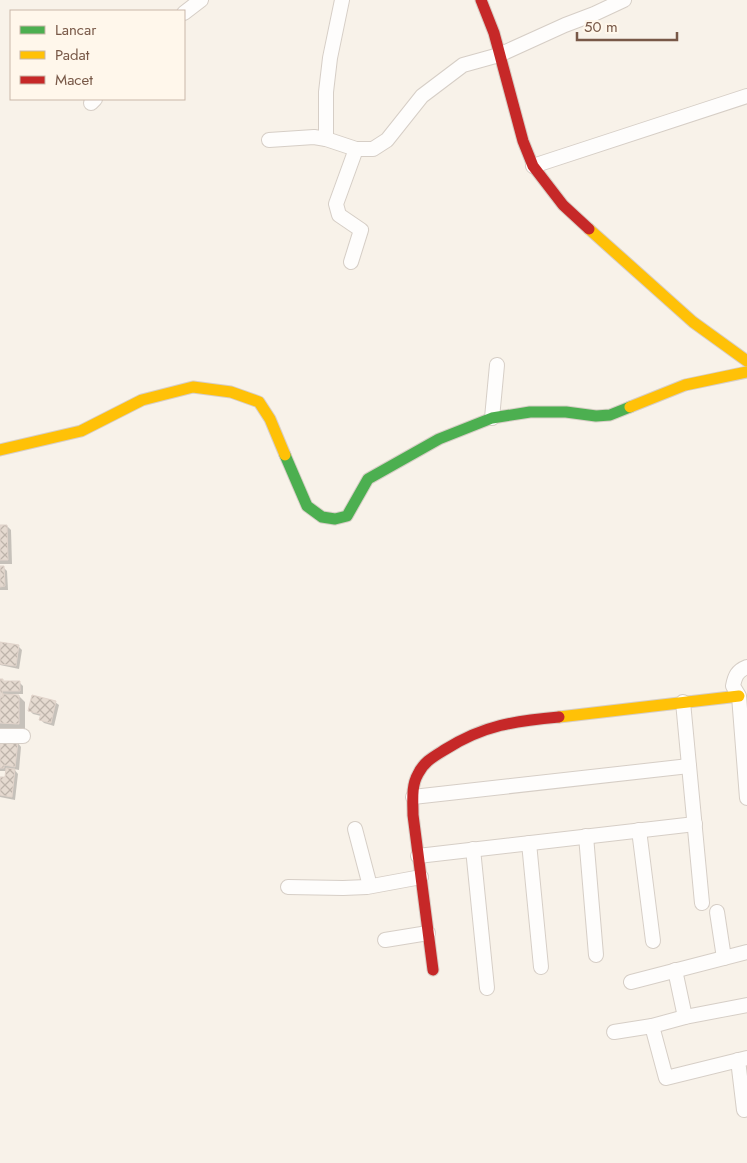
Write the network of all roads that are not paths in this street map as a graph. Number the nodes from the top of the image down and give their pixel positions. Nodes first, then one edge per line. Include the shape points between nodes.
1 (201, 0) edge
2 (342, 0) edge
3 (481, 0) edge
4 (624, 0) edge
5 (185, 12) edge
6 (499, 55) junction
7 (747, 96) edge
8 (326, 139) junction
9 (269, 140) dead end
10 (356, 149) junction
11 (534, 166) junction
12 (351, 262) dead end
13 (747, 360) edge
14 (497, 365) dead end
15 (747, 372) edge
16 (492, 418) junction
17 (0, 450) edge
18 (747, 667) edge
19 (739, 696) junction
20 (683, 702) junction
21 (0, 736) edge
22 (23, 736) dead end
23 (689, 766) junction
24 (413, 797) junction
25 (747, 798) edge
26 (695, 824) junction
27 (355, 829) dead end
28 (639, 830) junction
29 (586, 836) junction
30 (529, 843) junction
31 (473, 850) junction
32 (418, 856) junction
33 (421, 877) junction
34 (370, 886) junction
35 (288, 887) dead end
36 (702, 903) dead end
37 (717, 912) dead end
38 (428, 933) junction
39 (385, 940) dead end
40 (653, 941) dead end
41 (747, 952) edge
42 (596, 955) dead end
43 (724, 958) junction
44 (540, 968) dead end
45 (433, 970) dead end
46 (675, 970) junction
47 (631, 982) dead end
48 (487, 988) dead end
49 (747, 1005) edge
50 (685, 1017) junction
51 (652, 1026) junction
52 (614, 1032) dead end
53 (743, 1059) edge
54 (744, 1110) dead end

1 - 5 street
2 - 8 street via 326,92
3 - 6 street
4 - 6 street
6 - 10 street via 463,66 422,96 387,140 373,149
6 - 11 street via 523,141
7 - 11 street
8 - 9 street
8 - 10 street
10 - 12 street via 336,204 339,215 361,230
11 - 13 street via 563,205 630,267 693,322
14 - 16 street
15 - 16 street via 685,385 610,415 530,412
16 - 17 street via 439,439 368,479 347,516 335,518 322,517 307,506 270,419 259,402 231,392 193,387 142,400 81,431
18 - 19 street via 738,670 734,678 733,686
19 - 20 street
19 - 25 street
20 - 23 street
20 - 24 street via 511,722 474,733 423,765 417,775
21 - 22 street
23 - 24 street
23 - 26 street
24 - 32 street
26 - 28 street
26 - 36 street
27 - 34 street
28 - 29 street
28 - 40 street
29 - 30 street
29 - 42 street
30 - 31 street
30 - 44 street
31 - 32 street
31 - 48 street
32 - 33 street
33 - 34 street
33 - 38 street
34 - 35 street
37 - 43 street
38 - 39 street
38 - 45 street
41 - 43 street
43 - 46 street
46 - 47 street
46 - 50 street
49 - 50 street
50 - 51 street
51 - 52 street
51 - 53 street via 666,1078
53 - 54 street

